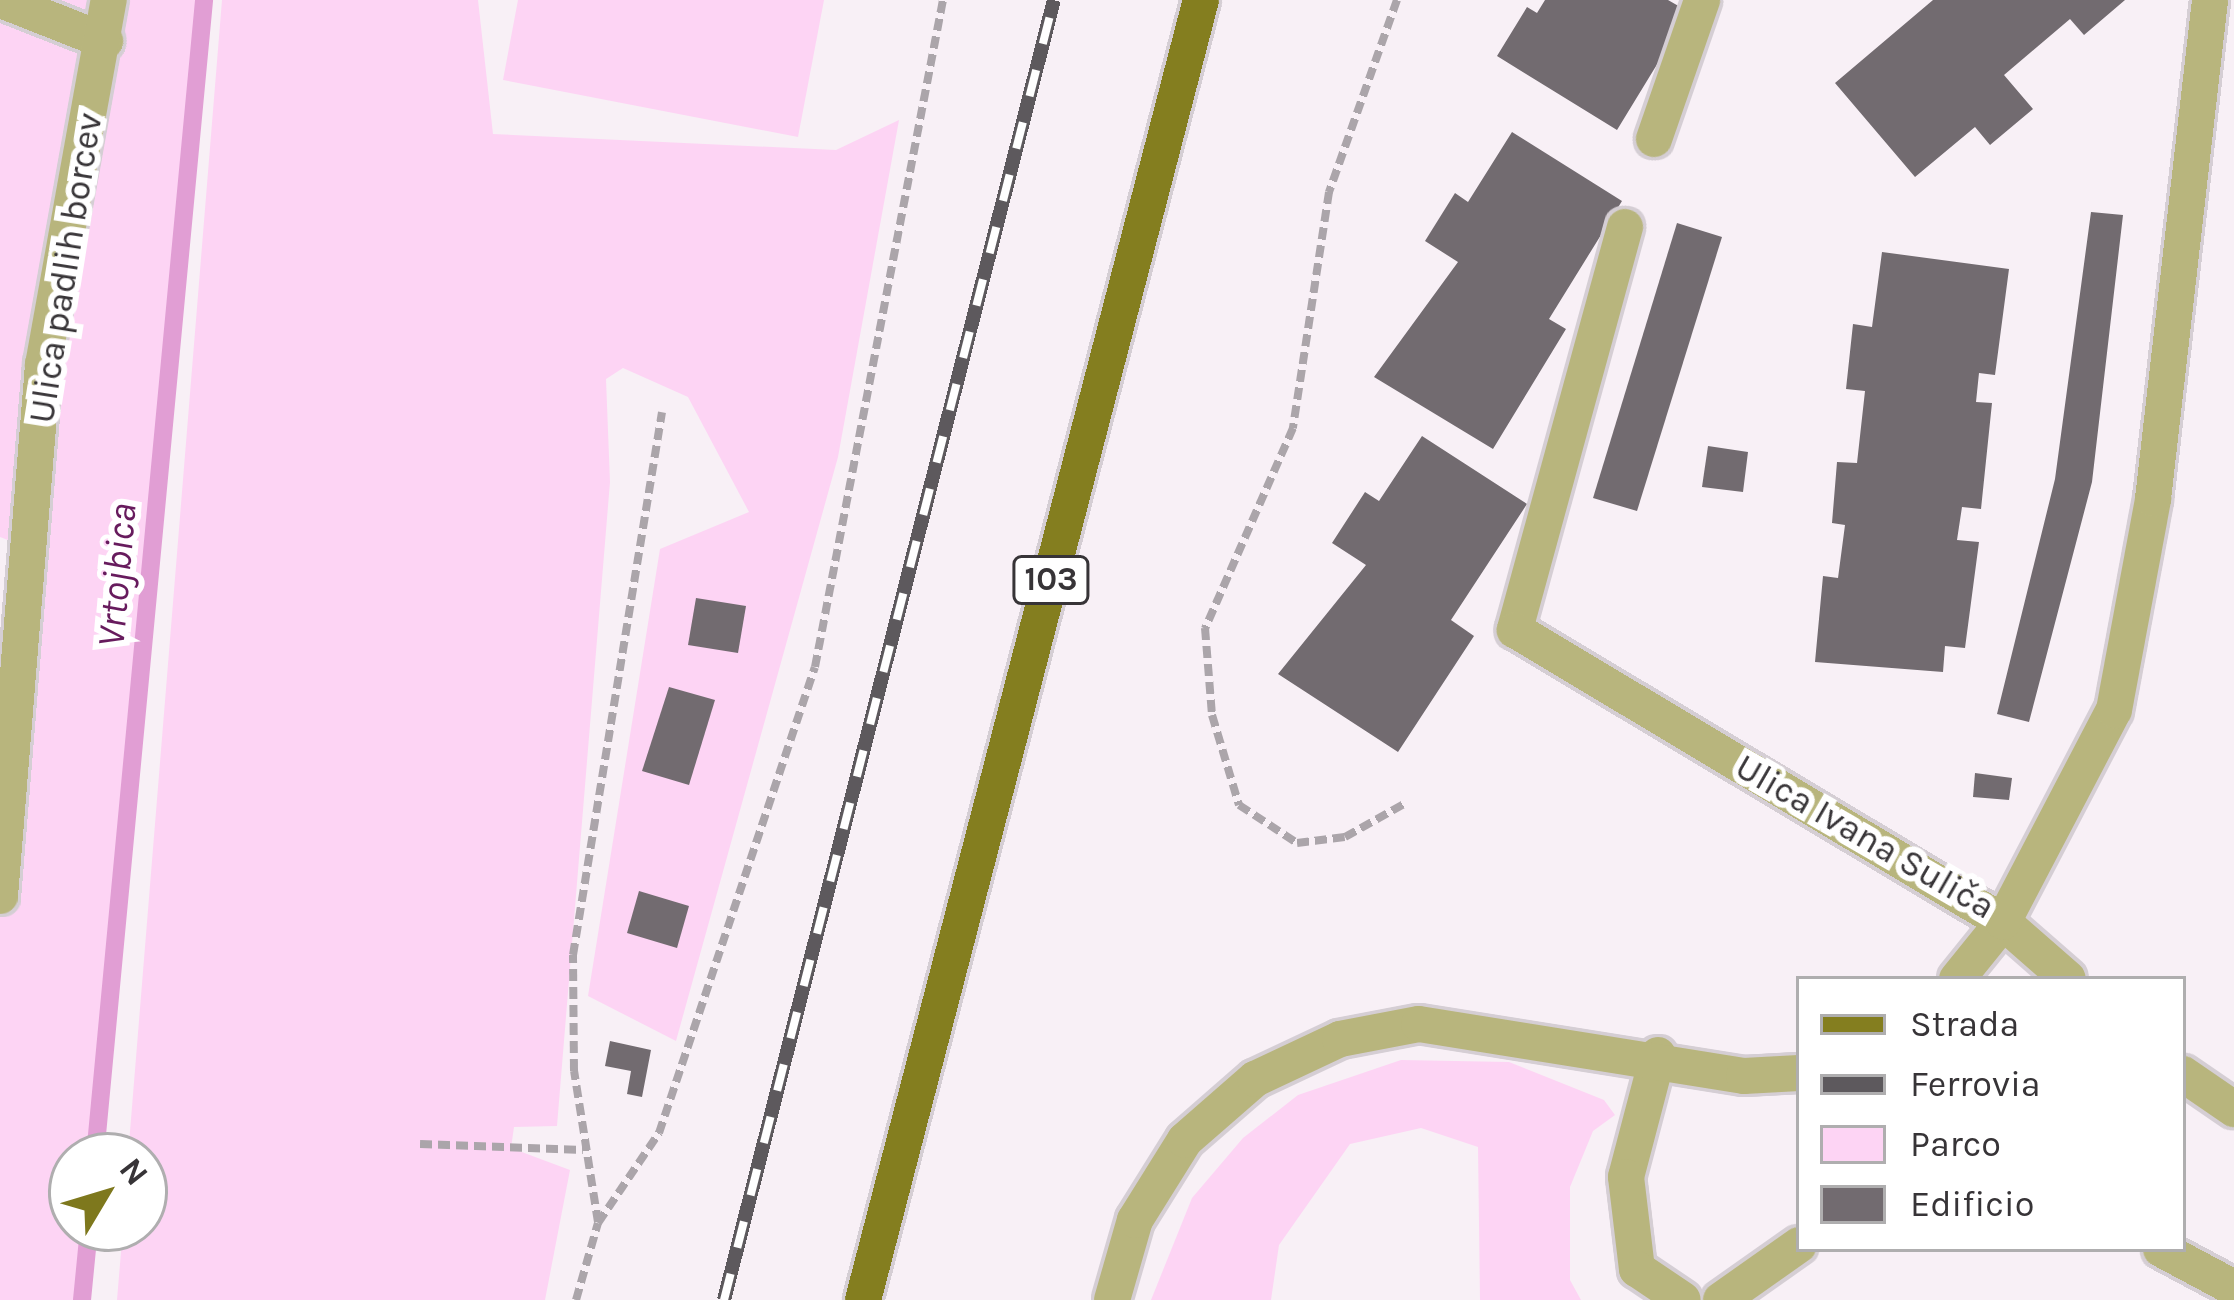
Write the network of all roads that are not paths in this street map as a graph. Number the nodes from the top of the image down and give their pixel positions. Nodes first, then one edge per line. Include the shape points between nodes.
1 (1, 0) edge
2 (109, 0) edge
3 (1201, 0) edge
4 (1702, 0) edge
5 (2210, 0) edge
6 (105, 40) junction
7 (1654, 139) dead end
8 (1625, 226) dead end
9 (7, 732) edge
10 (0, 896) edge
11 (2003, 922) junction
12 (1959, 976) edge
13 (2065, 976) edge
14 (1658, 1055) junction
15 (1796, 1072) edge
16 (2186, 1076) edge
17 (2234, 1109) edge
18 (1796, 1247) edge
19 (2167, 1252) edge
20 (2234, 1288) edge
21 (863, 1300) edge
22 (1112, 1300) edge
23 (1683, 1300) edge
24 (1721, 1300) edge

1 - 6 street
2 - 6 street, Ulica padlih borcev
3 - 21 main road, 103
4 - 7 street
5 - 11 street, Ulica Ivana Suliča via 2153,499 2114,710
6 - 9 street, Ulica padlih borcev via 44,364
8 - 11 street, Ulica Ivana Suliča via 1515,630
9 - 10 street, Ulica padlih borcev
11 - 12 street
11 - 13 street
14 - 15 street via 1744,1076
14 - 22 street via 1419,1024 1340,1039 1256,1079 1185,1140 1135,1220
14 - 23 street via 1626,1177 1637,1269
16 - 17 street
18 - 24 street
19 - 20 street

